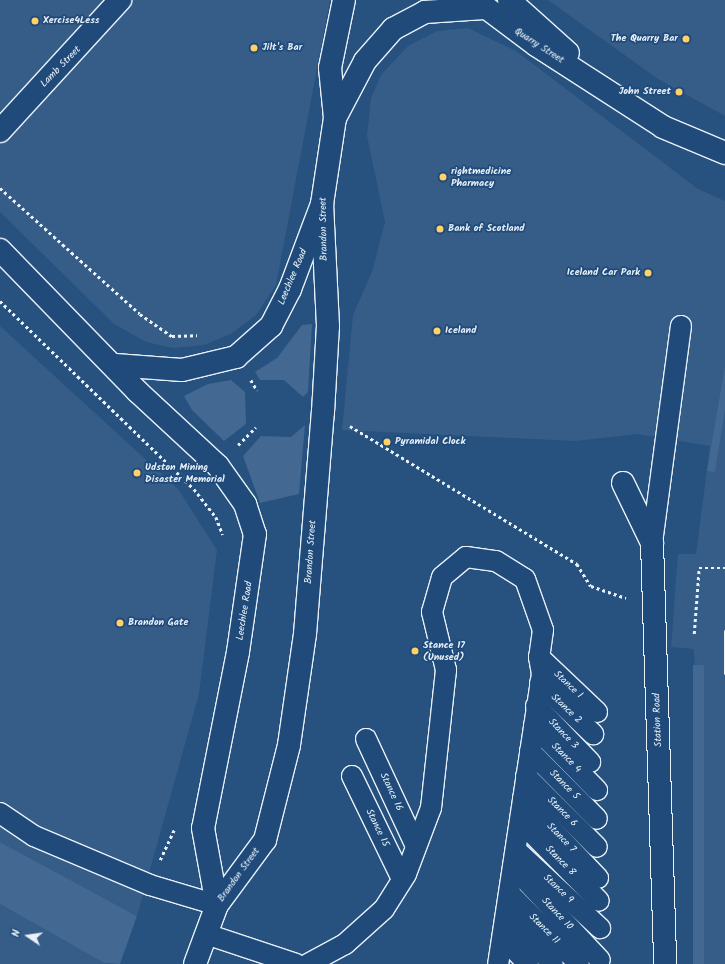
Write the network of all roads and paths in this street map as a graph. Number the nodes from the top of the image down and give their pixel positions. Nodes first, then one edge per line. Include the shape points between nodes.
1 (120, 0) edge
2 (344, 0) edge
3 (509, 0) edge
4 (480, 4) edge
5 (606, 87) junction
6 (336, 118) junction
7 (0, 131) edge
8 (725, 153) edge
9 (0, 188) edge
10 (322, 204) junction
11 (0, 250) edge
12 (0, 302) edge
13 (681, 326) dead end
14 (202, 335) dead end
15 (115, 365) junction
16 (324, 412) junction
17 (623, 483) dead end
18 (226, 543) dead end
19 (652, 543) junction
20 (725, 568) edge
21 (654, 607) junction
22 (694, 634) dead end
23 (539, 658) junction
24 (540, 683) junction
25 (536, 706) junction
26 (597, 712) dead end
27 (534, 726) junction
28 (593, 734) dead end
29 (366, 739) dead end
30 (530, 751) junction
31 (590, 762) dead end
32 (352, 776) dead end
33 (526, 776) junction
34 (597, 790) dead end
35 (523, 799) junction
36 (0, 813) edge
37 (597, 819) dead end
38 (520, 821) junction
39 (177, 824) dead end
40 (416, 846) junction
41 (597, 847) dead end
42 (515, 858) junction
43 (598, 878) dead end
44 (402, 879) junction
45 (150, 885) junction
46 (510, 894) junction
47 (599, 901) dead end
48 (217, 905) junction
49 (506, 917) junction
50 (600, 928) dead end
51 (206, 934) junction
52 (503, 938) junction
53 (600, 960) dead end
54 (195, 964) edge
55 (296, 964) edge
56 (308, 964) edge
57 (498, 964) edge
58 (528, 964) edge
59 (553, 964) edge
60 (579, 964) edge
61 (665, 964) edge

1 - 7 main road, Lamb Street
2 - 6 main road, Brandon Street via 330,68
3 - 5 main road, Quarry Street
4 - 5 main road, Quarry Street via 536,45
4 - 6 main road, Brandon Street via 425,12 393,29 365,62
5 - 8 main road, Quarry Street via 663,127
6 - 10 main road, Brandon Street
9 - 14 path via 140,314 172,336
10 - 15 main road, Leechlee Road via 290,290 271,326 236,357 182,370
10 - 16 main road, Brandon Street via 328,326
11 - 15 main road, Leechlee Road
12 - 18 path via 194,489 216,517
13 - 19 lane
15 - 48 main road, Leechlee Road via 137,391 218,466 245,504 255,534 238,652 203,828
16 - 21 path via 577,564 591,586
16 - 48 main road, Brandon Street via 305,634 289,745 265,840
17 - 19 main road, Station Road
19 - 21 main road, Station Road
20 - 22 path via 699,568
21 - 61 main road, Station Road
23 - 24 lane
23 - 26 lane, Stance 1
23 - 40 lane via 543,630 525,579 496,560 466,558 442,577 432,612 446,670 431,808
24 - 25 lane
24 - 28 lane, Stance 2
25 - 27 lane
25 - 31 lane, Stance 3
27 - 30 lane
27 - 34 lane, Stance 4
29 - 40 lane, Stance 16
30 - 33 lane
30 - 37 lane, Stance 5
32 - 44 lane, Stance 15
33 - 35 lane
33 - 41 lane, Stance 6
35 - 38 lane
35 - 43 lane, Stance 7
36 - 45 lane via 34,836
38 - 42 lane
38 - 47 lane, Stance 8
39 - 45 path
40 - 44 lane
42 - 46 lane
42 - 50 lane, Stance 9
42 - 53 lane, Stance 10
44 - 56 lane via 384,909 345,944
45 - 48 lane
46 - 49 lane
46 - 60 lane, Stance 11
48 - 51 main road, Brandon Street
49 - 52 lane
49 - 59 lane
51 - 54 main road, Brandon Street
51 - 55 lane
52 - 57 lane
52 - 58 lane

